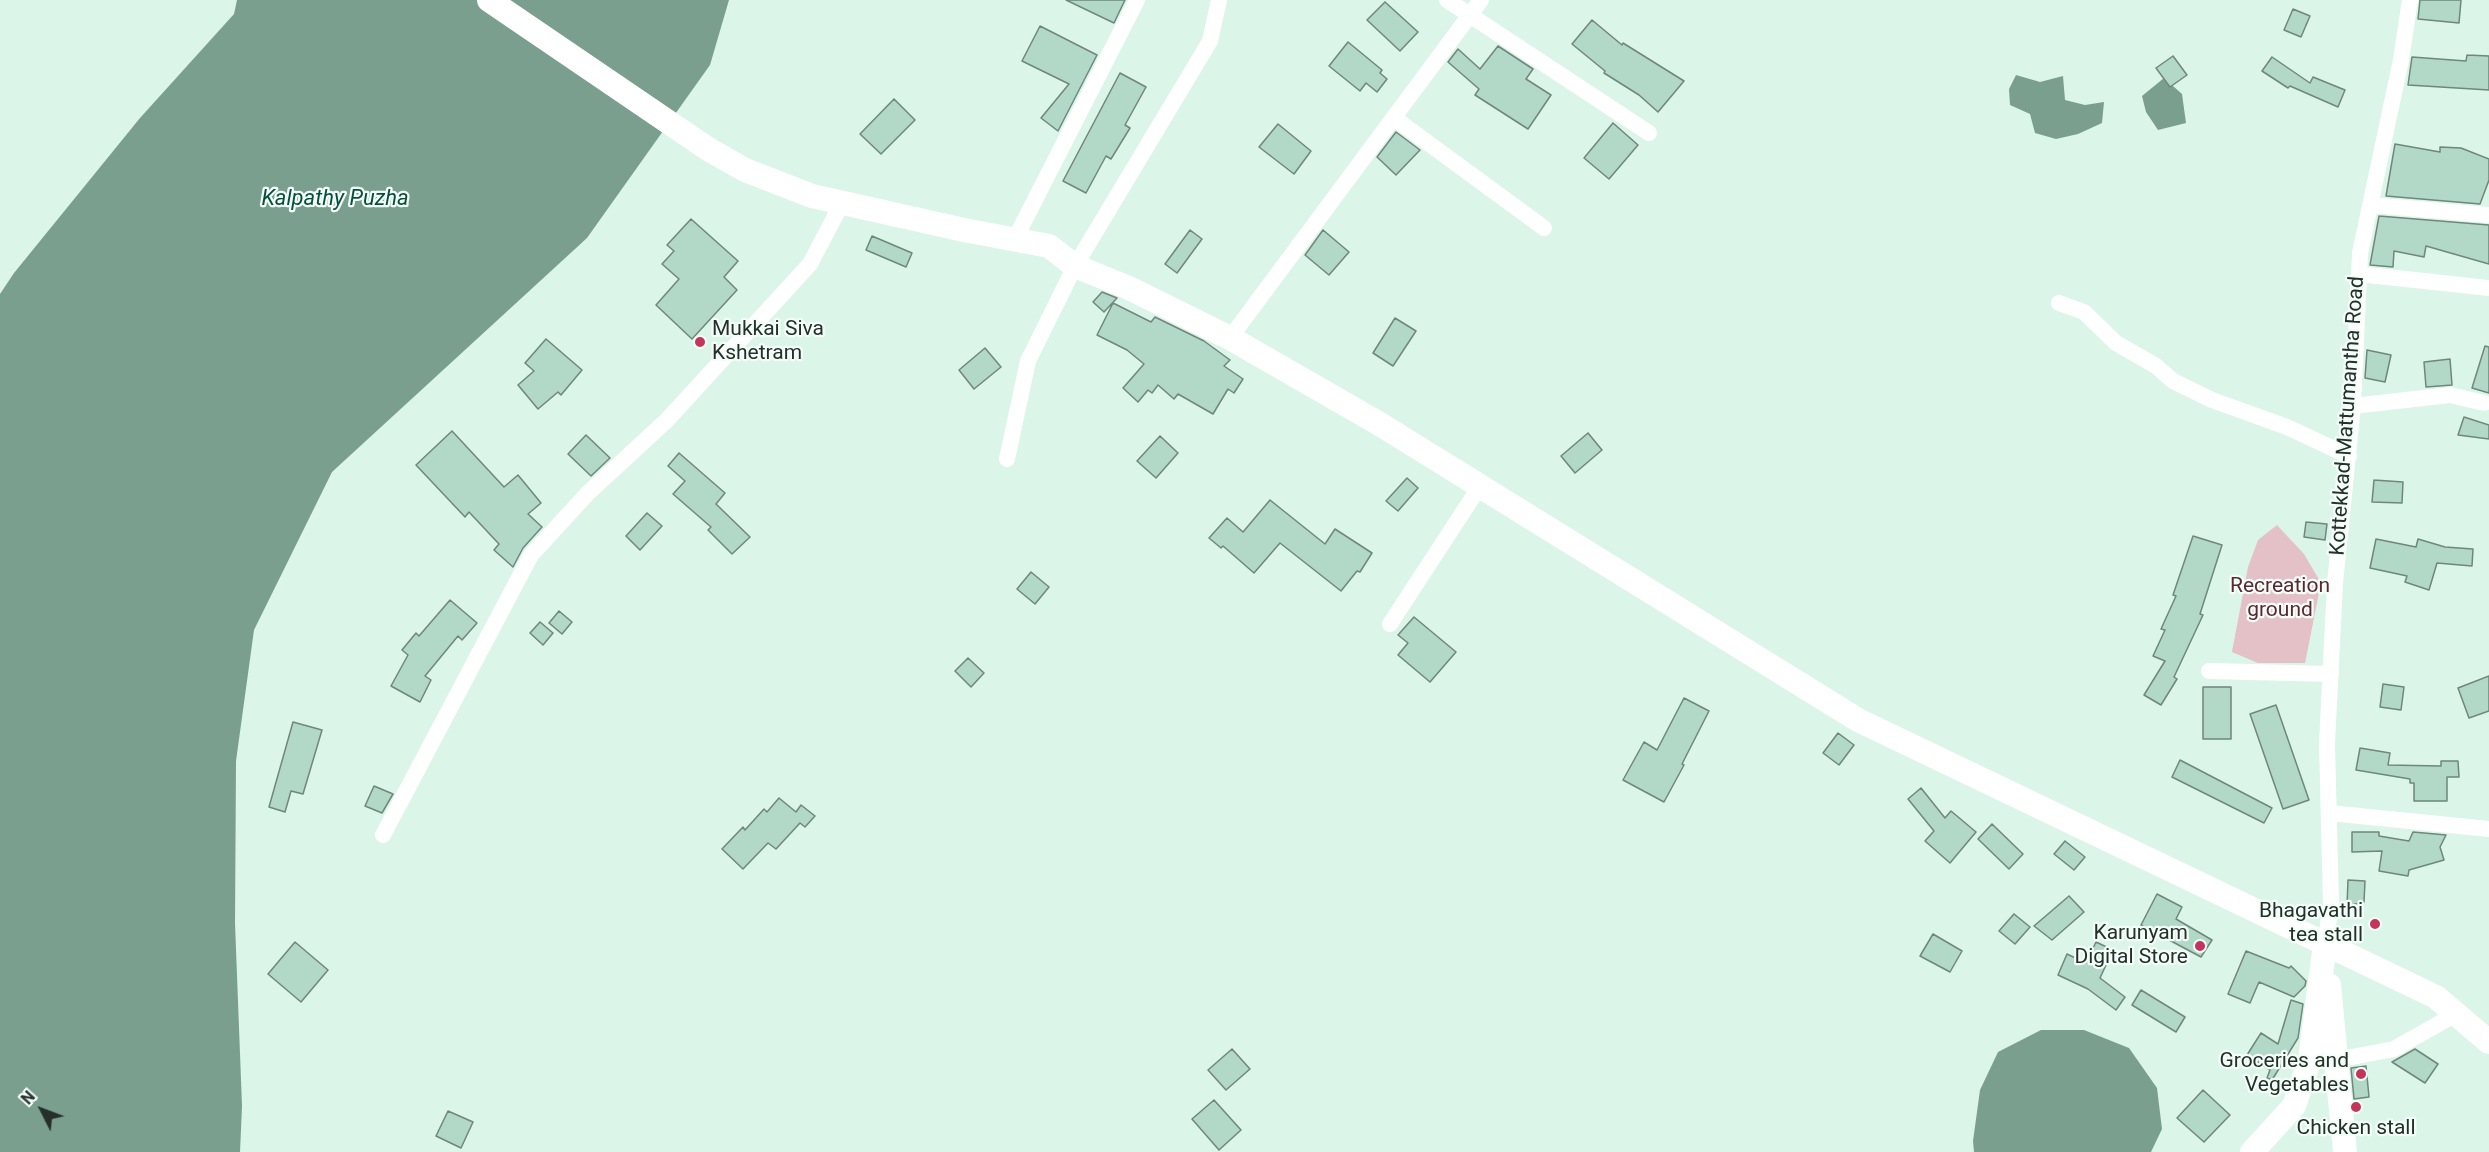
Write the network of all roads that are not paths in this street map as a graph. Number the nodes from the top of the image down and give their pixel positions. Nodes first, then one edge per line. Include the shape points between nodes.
1 (489, 0) edge
2 (1137, 0) edge
3 (1218, 0) edge
4 (1447, 0) edge
5 (1481, 0) edge
6 (2410, 0) edge
7 (1469, 16) junction
8 (1394, 118) junction
9 (1649, 133) dead end
10 (842, 203) junction
11 (2371, 205) junction
12 (2489, 215) edge
13 (1544, 228) dead end
14 (1015, 239) junction
15 (1075, 266) junction
16 (2359, 274) junction
17 (2489, 288) edge
18 (2059, 303) dead end
19 (1230, 338) junction
20 (2484, 403) dead end
21 (2354, 406) junction
22 (2349, 456) junction
23 (1007, 459) dead end
24 (1480, 486) junction
25 (1390, 624) dead end
26 (2209, 670) dead end
27 (2331, 674) junction
28 (2330, 813) junction
29 (2489, 829) edge
30 (383, 835) dead end
31 (2325, 944) junction
32 (2456, 1014) junction
33 (2489, 1041) edge
34 (2336, 1060) junction
35 (2252, 1152) edge
36 (2345, 1152) edge

1 - 10 main road via 708,149 745,170 812,196
2 - 14 street
3 - 15 street via 1210,41
4 - 7 street
5 - 7 street
6 - 11 street, Kottekkad-Mattumantha Road
7 - 8 street
7 - 9 street
8 - 13 street
8 - 19 street
10 - 14 main road
10 - 30 street via 810,264 667,420 588,493 531,555
11 - 12 street
11 - 16 street, Kottekkad-Mattumantha Road
14 - 15 main road via 1049,246
15 - 19 main road
15 - 23 street via 1028,361
16 - 17 street
16 - 21 street, Kottekkad-Mattumantha Road
18 - 22 street via 2084,312 2116,343 2156,366 2173,381
19 - 24 main road
20 - 21 street via 2450,395
21 - 22 street, Kottekkad-Mattumantha Road
22 - 27 street, Kottekkad-Mattumantha Road
24 - 25 street
24 - 31 main road via 1858,720
26 - 27 street
27 - 28 street, Kottekkad-Mattumantha Road via 2327,743
28 - 29 street
28 - 31 street, Kottekkad-Mattumantha Road via 2331,905
31 - 32 main road via 2436,997
31 - 34 main road
31 - 35 main road via 2310,1059 2294,1106
32 - 33 main road
32 - 34 street via 2394,1049
34 - 36 main road

